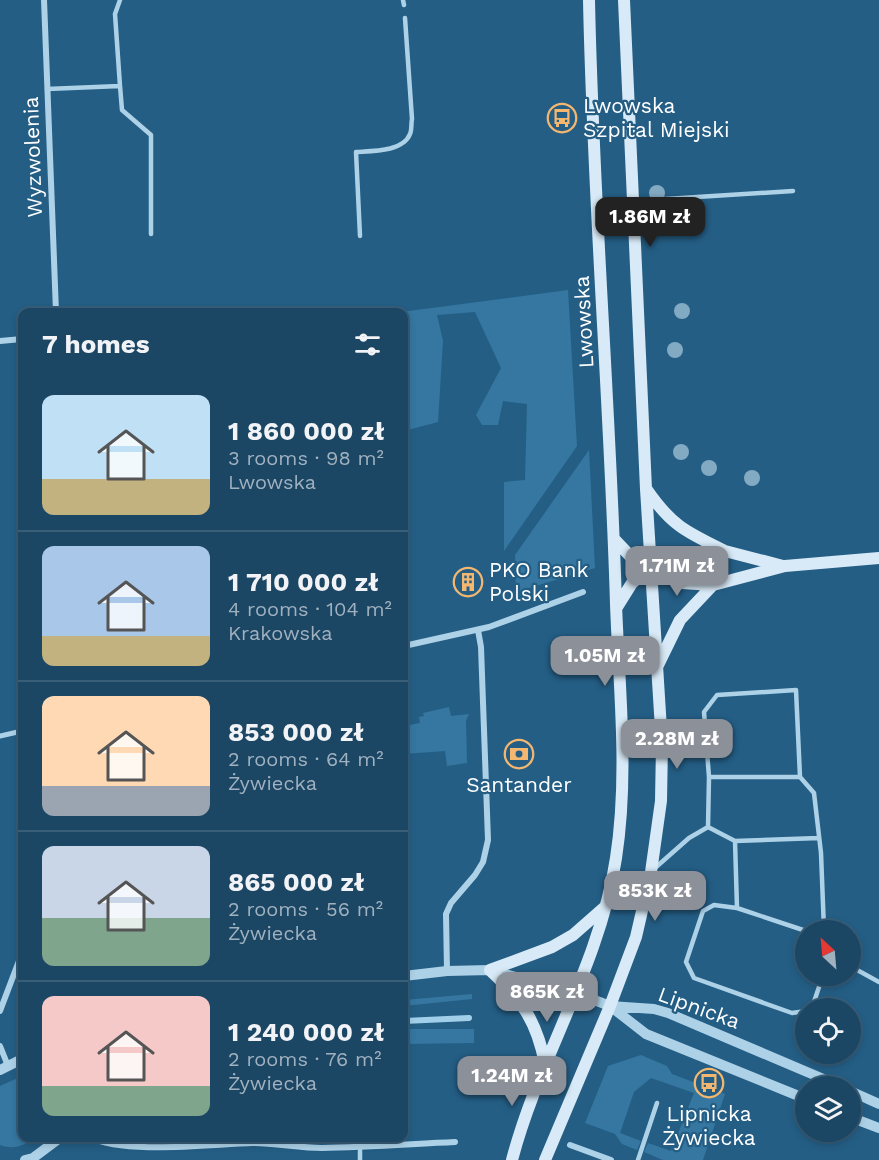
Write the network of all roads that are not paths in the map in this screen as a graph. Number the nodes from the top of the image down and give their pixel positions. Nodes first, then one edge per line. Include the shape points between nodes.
1 (44, 0) edge
2 (120, 0) edge
3 (589, 0) edge
4 (624, 0) edge
5 (405, 18) dead end
6 (120, 86) junction
7 (47, 89) junction
8 (793, 191) dead end
9 (633, 201) junction
10 (151, 234) dead end
11 (360, 236) dead end
12 (56, 308) edge
13 (18, 339) edge
14 (0, 341) edge
15 (646, 489) junction
16 (614, 539) junction
17 (725, 551) junction
18 (879, 558) edge
19 (785, 566) junction
20 (651, 568) junction
21 (713, 585) junction
22 (583, 592) dead end
23 (616, 607) junction
24 (478, 630) junction
25 (408, 645) edge
26 (657, 666) junction
27 (18, 731) edge
28 (0, 736) edge
29 (709, 777) junction
30 (800, 777) junction
31 (708, 827) junction
32 (819, 838) junction
33 (735, 841) junction
34 (651, 872) junction
35 (607, 905) junction
36 (737, 908) junction
37 (823, 920) edge
38 (795, 926) edge
39 (18, 964) edge
40 (490, 970) junction
41 (447, 971) junction
42 (861, 972) edge
43 (408, 976) edge
44 (879, 982) edge
45 (576, 993) junction
46 (610, 1005) junction
47 (0, 1011) edge
48 (795, 1013) edge
49 (0, 1046) edge
50 (18, 1061) edge
51 (546, 1065) junction
52 (4, 1068) edge
53 (816, 1076) edge
54 (795, 1095) edge
55 (861, 1096) edge
56 (657, 1103) dead end
57 (879, 1104) edge
58 (861, 1121) edge
59 (879, 1128) edge
60 (54, 1142) edge
61 (100, 1142) edge
62 (455, 1142) dead end
63 (570, 1145) dead end
64 (360, 1146) junction
65 (30, 1159) edge
66 (360, 1160) edge
67 (512, 1160) edge
68 (545, 1160) edge
69 (610, 1160) edge
70 (638, 1160) edge

1 - 7 street, Wyzwolenia
2 - 6 lane via 115,14
3 - 16 main road, Lwowska
4 - 9 main road
5 - 11 lane via 410,134 402,144 356,152
6 - 7 lane
6 - 10 lane via 122,110 151,135
7 - 12 street, Wyzwolenia
8 - 9 lane
9 - 15 main road
13 - 14 street
15 - 17 main road via 674,523
15 - 20 main road
16 - 20 main road via 633,559
16 - 23 main road, Lwowska
17 - 19 main road
17 - 20 main road via 678,556
18 - 19 main road
19 - 21 main road
20 - 21 main road via 681,583
20 - 23 main road via 632,583
20 - 26 main road
21 - 26 main road via 680,620
22 - 24 street
23 - 35 main road, Lwowska via 621,792 616,858
24 - 25 street
24 - 41 street via 488,840 483,862 447,914
26 - 34 main road via 662,777
27 - 28 street
29 - 30 lane
29 - 30 lane via 704,712 717,695 796,690
29 - 31 lane
30 - 32 lane via 814,793
31 - 33 lane
31 - 34 lane via 689,838
32 - 33 lane
32 - 37 lane
33 - 36 lane
34 - 46 main road via 636,937
35 - 40 main road via 573,935 552,947
35 - 45 main road, Lwowska
36 - 38 lane
36 - 48 lane via 714,905 703,910 686,962 694,978
39 - 47 street
40 - 41 street
40 - 45 street
40 - 51 main road via 526,1009 538,1033
41 - 43 street
42 - 44 lane
45 - 46 street
45 - 51 main road, Lwowska
46 - 53 street, Lipnicka via 668,1013
46 - 54 street, Lipnicka via 645,1034
46 - 68 main road
49 - 52 street
50 - 52 street
51 - 67 main road, Lwowska via 521,1125
55 - 57 street
56 - 70 lane
58 - 59 street
60 - 65 street
61 - 64 street via 142,1147 257,1143 320,1148
62 - 64 street
63 - 69 street
64 - 66 lane

